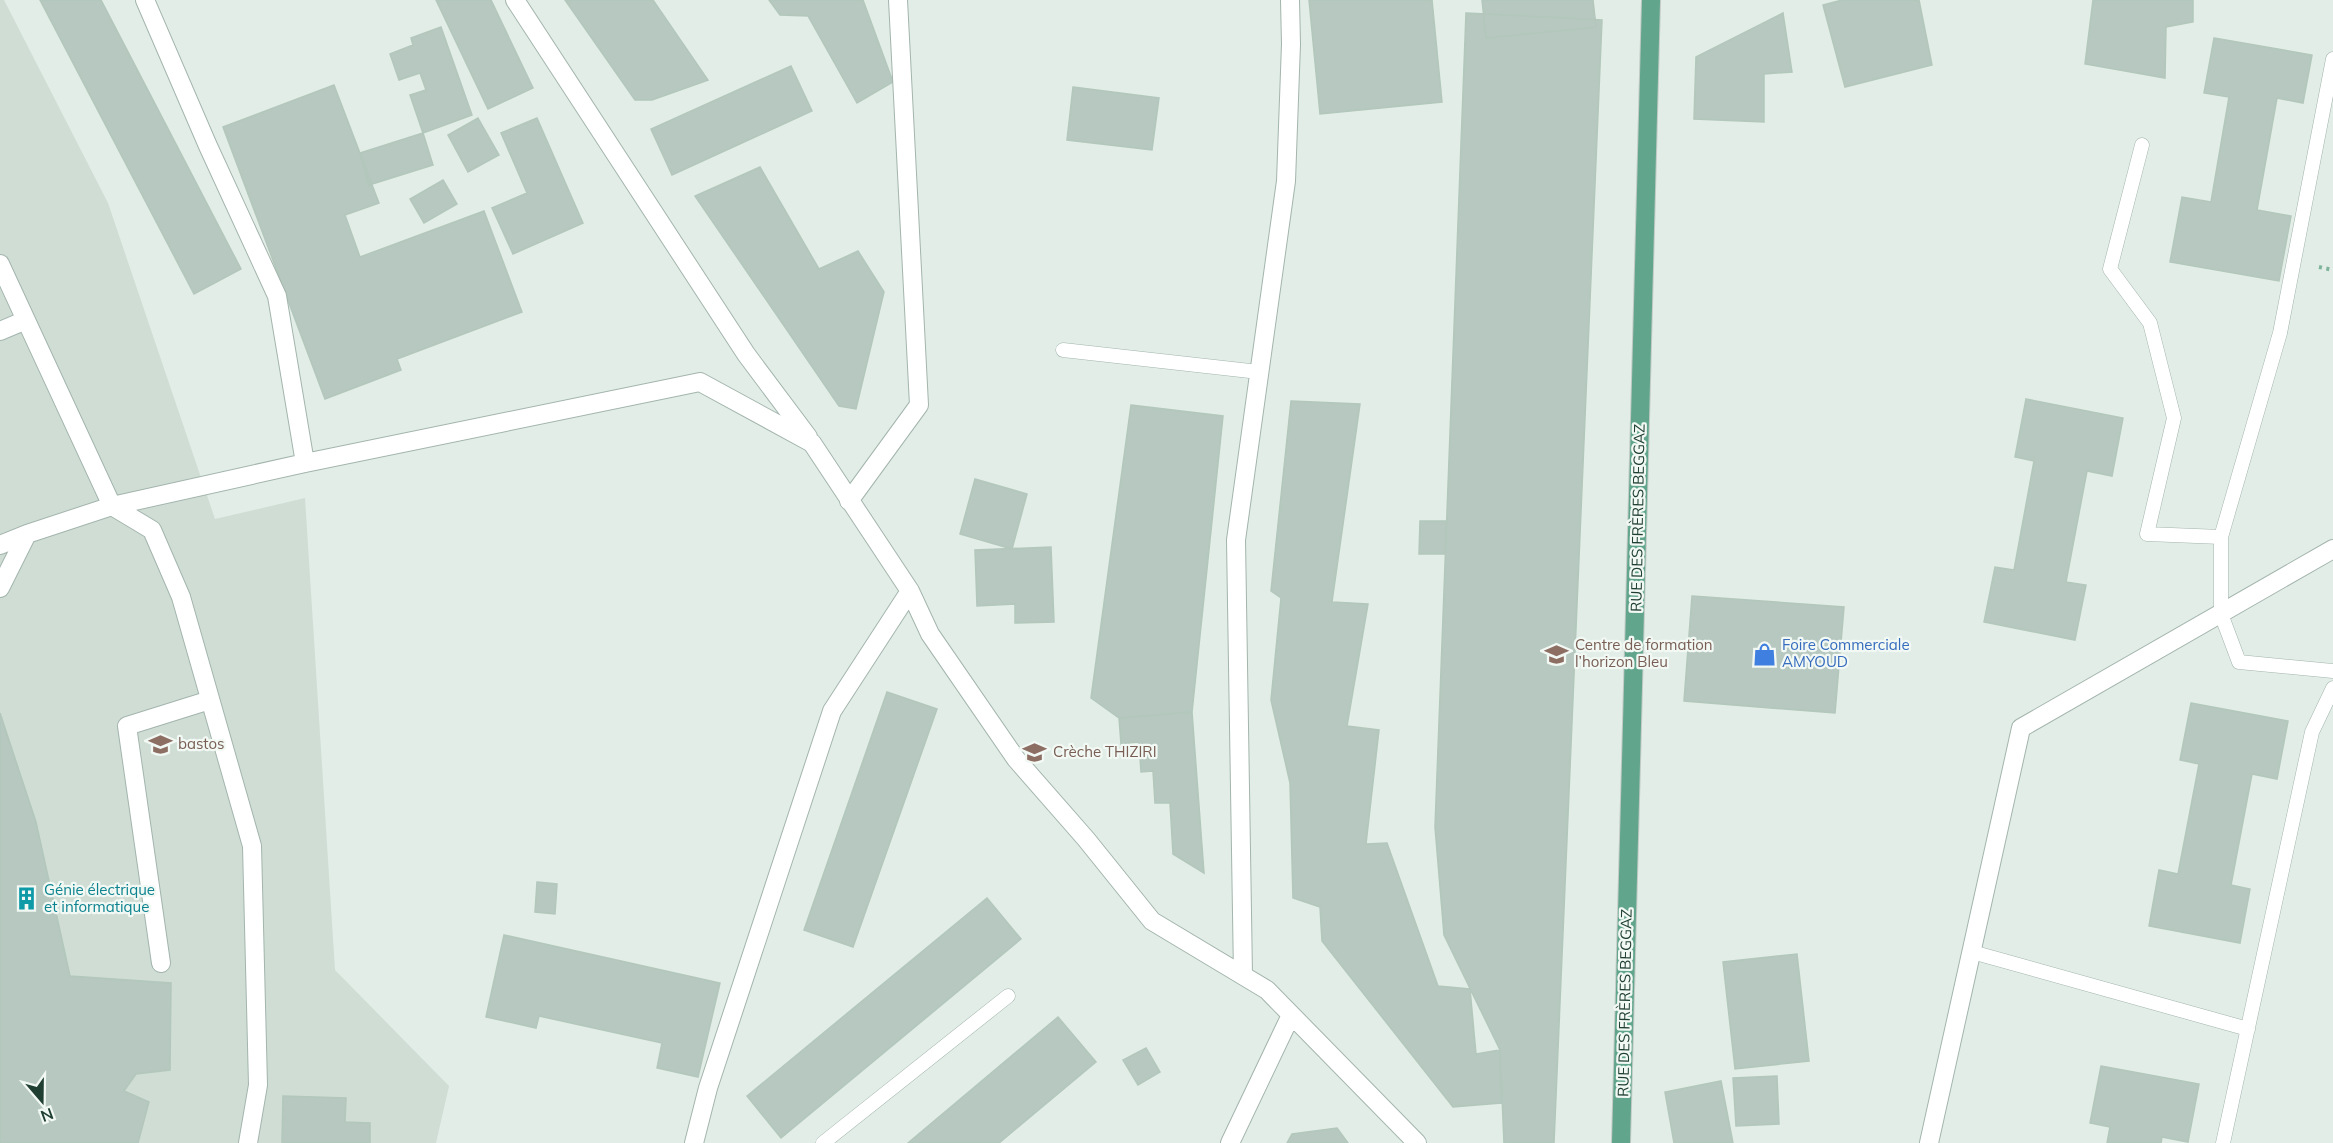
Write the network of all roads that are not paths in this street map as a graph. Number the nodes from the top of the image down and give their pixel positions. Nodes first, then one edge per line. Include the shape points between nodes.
1 (146, 0) edge
2 (515, 0) edge
3 (898, 0) edge
4 (1290, 0) edge
5 (1651, 0) edge
6 (2333, 59) edge
7 (2142, 145) dead end
8 (0, 264) edge
9 (26, 320) junction
10 (0, 331) edge
11 (1063, 350) dead end
12 (1259, 372) junction
13 (812, 443) junction
14 (305, 463) junction
15 (849, 501) junction
16 (112, 506) junction
17 (27, 534) junction
18 (2221, 537) junction
19 (0, 545) edge
20 (2333, 549) edge
21 (0, 588) edge
22 (910, 591) junction
23 (2221, 614) junction
24 (2333, 670) edge
25 (2333, 688) edge
26 (210, 700) junction
27 (1972, 952) junction
28 (161, 963) dead end
29 (1243, 975) junction
30 (1008, 996) dead end
31 (1291, 1015) junction
32 (2248, 1029) junction
33 (248, 1143) edge
34 (694, 1143) edge
35 (823, 1143) edge
36 (1230, 1143) edge
37 (1417, 1143) edge
38 (1621, 1143) edge
39 (1929, 1143) edge
40 (2223, 1143) edge

1 - 14 street via 277,296
2 - 13 street via 746,354
3 - 15 street via 919,405
4 - 12 street via 1286,181
5 - 38 main road, RUE DES FRÈRES BEGGAZ
6 - 18 lane via 2280,333
7 - 18 lane via 2110,269 2150,322 2174,418 2147,534
8 - 9 street
9 - 10 street
9 - 16 street
11 - 12 lane
12 - 29 street via 1236,540
13 - 14 street via 700,382
13 - 15 street
14 - 16 street
15 - 22 street
16 - 17 street
16 - 26 street via 152,530 181,597
17 - 19 street
17 - 21 street
18 - 23 lane
20 - 23 street
22 - 29 street via 930,634 1016,759 1152,921
22 - 34 street via 832,711 708,1088
23 - 24 lane via 2239,662
23 - 27 street via 2021,728
25 - 32 lane via 2312,732
26 - 28 street via 127,726
26 - 33 street via 252,846 258,1085
27 - 32 lane
27 - 39 street
29 - 31 street via 1267,990
30 - 35 lane
31 - 36 street
31 - 37 street
32 - 40 lane

